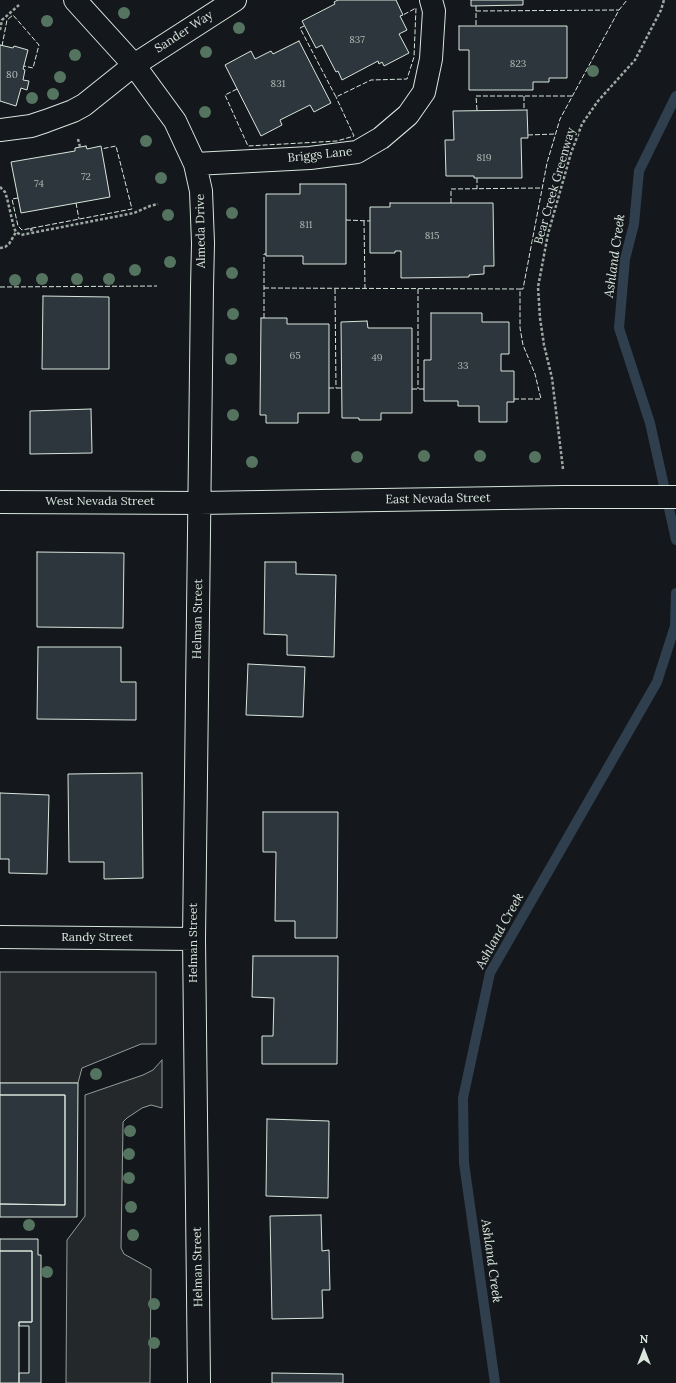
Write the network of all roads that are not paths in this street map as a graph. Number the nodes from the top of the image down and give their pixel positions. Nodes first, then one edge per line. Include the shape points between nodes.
1 (75, 0) edge
2 (235, 0) edge
3 (431, 0) edge
4 (134, 64) junction
5 (0, 130) edge
6 (195, 164) junction
7 (676, 497) edge
8 (0, 502) edge
9 (199, 503) junction
10 (0, 937) edge
11 (194, 939) junction
12 (199, 1383) edge

1 - 4 street, Almeda Drive
2 - 4 street, Sander Way
3 - 6 street, Briggs Lane via 434,11 431,59 424,92 408,114 381,138 358,152 310,158
4 - 5 street, Sander Way via 95,97 73,111 31,126
4 - 6 street, Almeda Drive via 175,121
6 - 9 street, Almeda Drive via 201,191 204,243
7 - 9 street, East Nevada Street
8 - 9 street, West Nevada Street
9 - 11 street, Helman Street
10 - 11 street, Randy Street
11 - 12 street, Helman Street

